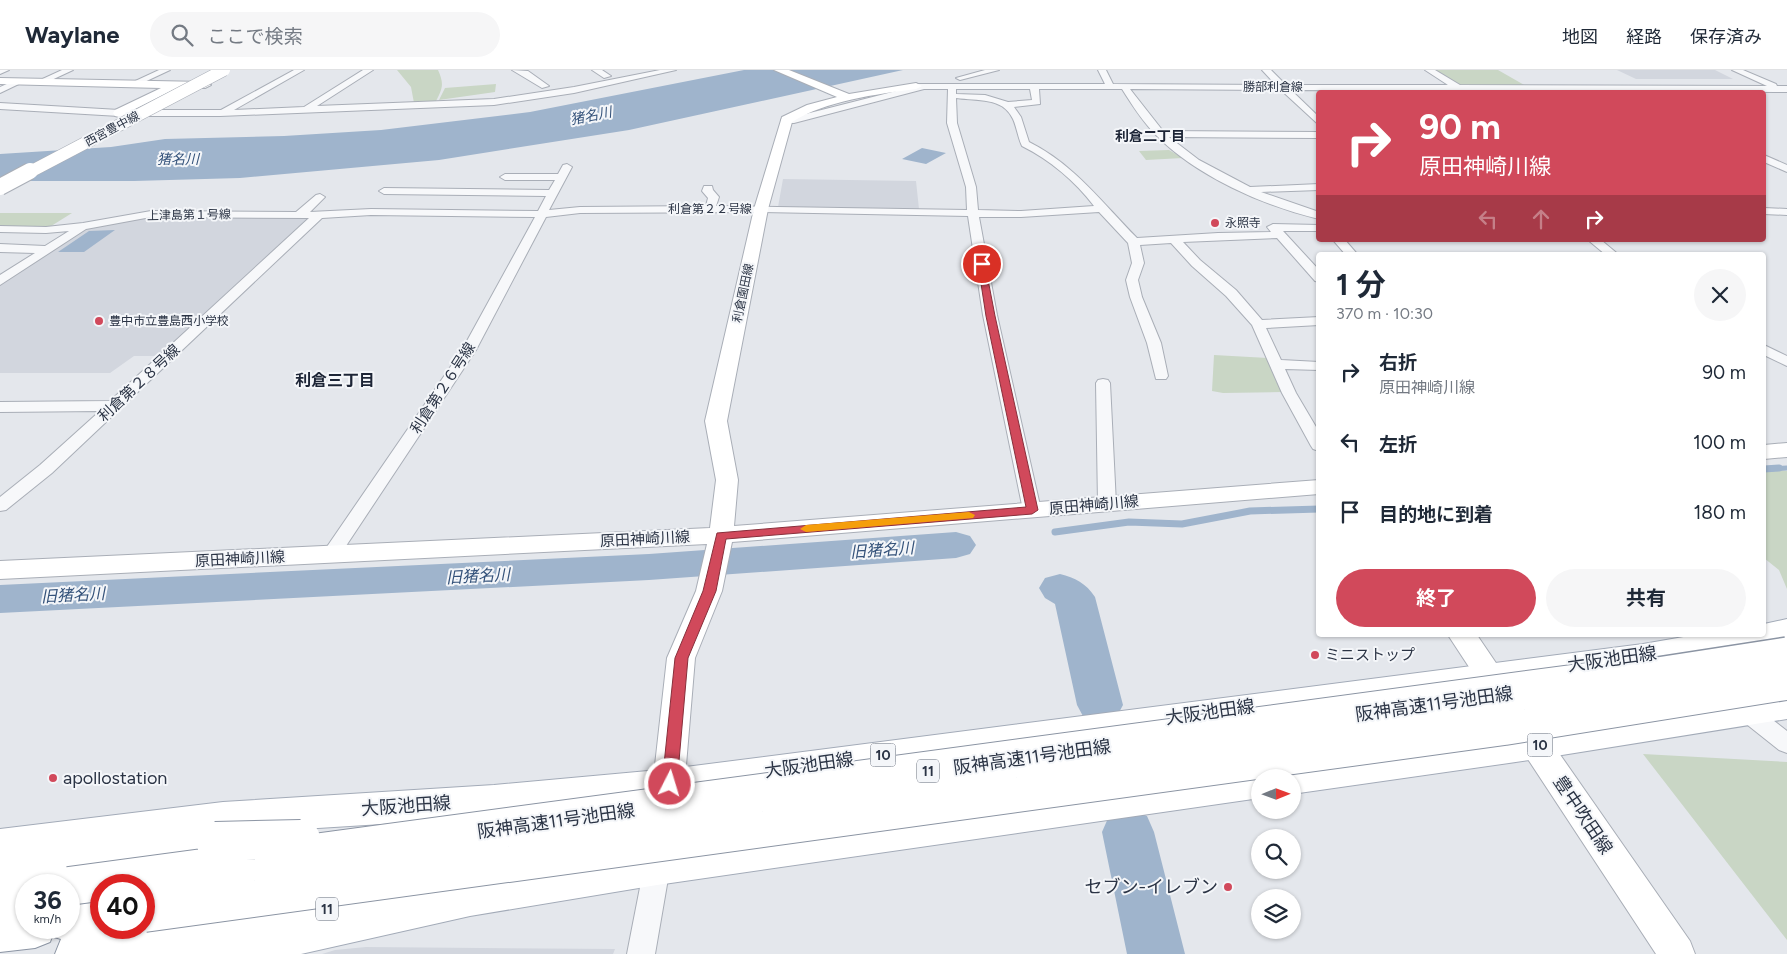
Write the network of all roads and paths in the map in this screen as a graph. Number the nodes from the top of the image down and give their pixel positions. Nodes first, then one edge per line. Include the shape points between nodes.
1 (6, 70) edge
2 (68, 70) edge
3 (166, 70) edge
4 (204, 70) edge
5 (213, 70) edge
6 (224, 70) edge
7 (233, 70) edge
8 (300, 70) edge
9 (369, 70) edge
10 (516, 70) edge
11 (596, 70) edge
12 (635, 70) edge
13 (672, 70) edge
14 (780, 70) edge
15 (995, 70) edge
16 (1102, 70) edge
17 (1266, 70) edge
18 (1429, 70) edge
19 (1736, 70) edge
20 (0, 72) edge
21 (607, 76) junction
22 (0, 81) edge
23 (21, 81) junction
24 (40, 82) junction
25 (135, 83) junction
26 (176, 84) junction
27 (205, 85) junction
28 (938, 85) junction
29 (545, 86) junction
30 (922, 86) junction
31 (1034, 86) junction
32 (1110, 86) junction
33 (1124, 86) junction
34 (1285, 87) junction
35 (0, 90) edge
36 (1462, 90) edge
37 (1785, 90) edge
38 (953, 91) junction
39 (847, 97) junction
40 (0, 106) edge
41 (405, 106) junction
42 (1008, 106) junction
43 (304, 110) junction
44 (118, 113) junction
45 (151, 113) junction
46 (220, 113) junction
47 (1316, 119) edge
48 (786, 120) junction
49 (1160, 134) junction
50 (1316, 135) edge
51 (1766, 159) edge
52 (1787, 169) edge
53 (505, 177) dead end
54 (0, 180) edge
55 (1316, 187) edge
56 (0, 188) edge
57 (708, 188) dead end
58 (1248, 189) junction
59 (384, 192) dead end
60 (498, 192) junction
61 (548, 193) dead end
62 (320, 196) dead end
63 (710, 209) junction
64 (761, 209) junction
65 (1102, 209) junction
66 (1766, 211) edge
67 (973, 212) junction
68 (1787, 212) edge
69 (480, 213) junction
70 (543, 214) junction
71 (299, 215) junction
72 (319, 215) junction
73 (1316, 215) edge
74 (83, 226) junction
75 (1316, 228) edge
76 (0, 229) edge
77 (1279, 235) junction
78 (1174, 239) junction
79 (1134, 242) junction
80 (1341, 242) edge
81 (1597, 242) edge
82 (0, 248) edge
83 (48, 250) junction
84 (1349, 252) edge
85 (1609, 252) edge
86 (1316, 275) edge
87 (0, 281) edge
88 (1316, 321) edge
89 (1258, 324) junction
90 (1766, 350) edge
91 (1787, 362) edge
92 (1275, 364) junction
93 (1316, 366) edge
94 (1161, 376) dead end
95 (1103, 383) dead end
96 (115, 406) junction
97 (0, 407) edge
98 (1316, 441) edge
99 (1787, 450) edge
100 (1766, 452) edge
101 (1316, 487) edge
102 (1108, 504) junction
103 (0, 506) edge
104 (1032, 510) junction
105 (717, 553) junction
106 (332, 554) junction
107 (0, 570) edge
108 (1787, 630) edge
109 (1766, 634) edge
110 (1463, 637) edge
111 (1752, 637) edge
112 (1787, 652) edge
113 (1489, 675) junction
114 (1787, 680) edge
115 (1787, 706) edge
116 (1748, 713) junction
117 (1787, 744) edge
118 (1537, 745) junction
119 (1301, 778) edge
120 (670, 784) junction
121 (1251, 785) edge
122 (708, 800) junction
123 (0, 846) edge
124 (576, 853) junction
125 (0, 865) edge
126 (657, 867) junction
127 (80, 885) edge
128 (15, 894) edge
129 (0, 896) edge
130 (155, 910) edge
131 (15, 930) edge
132 (0, 932) edge
133 (76, 954) edge
134 (209, 954) edge
135 (641, 954) edge
136 (1677, 954) edge

1 - 20 street
2 - 24 street
3 - 25 street
4 - 26 street
5 - 54 street, 西宮豊中線
6 - 56 street, 西宮豊中線, bridge
7 - 27 street
8 - 46 street
9 - 43 street
10 - 29 street
11 - 21 street
12 - 21 street
13 - 41 street via 501,101
14 - 39 street
15 - 28 street
16 - 32 street
17 - 34 street
18 - 36 street
19 - 37 street
21 - 29 street
22 - 23 street
23 - 24 street
23 - 35 street
24 - 25 street
25 - 26 street
26 - 27 street
26 - 44 street
27 - 45 street
28 - 30 street, 勝部利倉線
28 - 38 street, 勝部利倉線
29 - 41 street
30 - 39 street, 勝部利倉線
30 - 48 street
31 - 32 street, 勝部利倉線
31 - 38 street, 勝部利倉線
31 - 42 street via 1037,102
32 - 33 street, 勝部利倉線
33 - 34 street, 勝部利倉線
33 - 49 street
34 - 36 street, 勝部利倉線
34 - 47 street
36 - 37 street, 勝部利倉線
38 - 42 street via 1000,101
38 - 67 street via 952,123 970,186
39 - 48 street via 803,110
40 - 44 street
41 - 43 street
42 - 65 street via 1021,128 1025,144 1060,165 1084,186
43 - 46 street
44 - 45 street
45 - 46 street
48 - 64 street, 利倉園田線
49 - 50 street
49 - 58 street via 1178,150
51 - 52 street
53 - 70 street, 利倉第２６号線 via 565,172
55 - 58 street
57 - 63 street via 714,197
58 - 73 street
59 - 60 street
60 - 61 street
60 - 69 street
62 - 71 street
63 - 64 street, 利倉第２２号線
63 - 70 street, 利倉第２２号線 via 580,210
64 - 67 street, 利倉第２２号線
64 - 105 street, 利倉園田線 via 716,421 727,480
65 - 67 street, 利倉第２２号線 via 1021,214
65 - 79 street
66 - 68 street
67 - 104 street via 990,316
69 - 70 street, 利倉第２２号線
69 - 72 street, 利倉第２２号線
70 - 106 street, 利倉第２６号線 via 469,350
71 - 72 street, 上津島第１号線
71 - 74 street, 上津島第１号線 via 151,214
72 - 96 street, 利倉第２８号線
74 - 76 street, 上津島第１号線 via 46,230
74 - 83 street
75 - 77 street via 1273,227
77 - 78 street
77 - 86 street
78 - 79 street
78 - 89 street via 1196,263 1232,292
79 - 94 street via 1138,263 1132,280 1154,343
80 - 84 street
81 - 85 street
82 - 83 street
83 - 87 street
88 - 89 street
89 - 92 street
90 - 91 street
92 - 93 street
92 - 98 street
95 - 102 street
96 - 97 street
96 - 103 street, 利倉第２８号線
99 - 100 street
101 - 102 street, 原田神崎川線
102 - 104 street, 原田神崎川線
104 - 105 street, 原田神崎川線
105 - 106 street, 原田神崎川線
105 - 120 street, 利倉園田線 via 710,591 681,658
106 - 107 street, 原田神崎川線
108 - 109 main road, 大阪池田線 / 10
110 - 113 street, 豊中吹田線
111 - 113 main road, 大阪池田線 / 10 via 1643,656
112 - 122 main road, 阪神高速11号池田線 / 11, bridge via 1658,673
113 - 118 street, 豊中吹田線
113 - 120 main road, 大阪池田線 / 10
114 - 124 main road, 阪神高速11号池田線 / 11, bridge via 1504,726
115 - 116 main road, 10
116 - 117 street
116 - 118 main road, 10
118 - 119 main road, 10
118 - 136 street, 豊中吹田線
120 - 123 main road, 大阪池田線 / 10 via 494,801 223,818
120 - 126 street, 利倉園田線
121 - 126 main road
122 - 125 main road, 11, bridge via 297,839 199,842
122 - 127 main road, 阪神高速11号池田線 / 11, bridge
124 - 130 main road, 阪神高速11号池田線 / 11, bridge
124 - 133 main road, 11, bridge via 301,914
126 - 134 main road via 470,897
126 - 135 street
128 - 129 main road
131 - 132 main road

